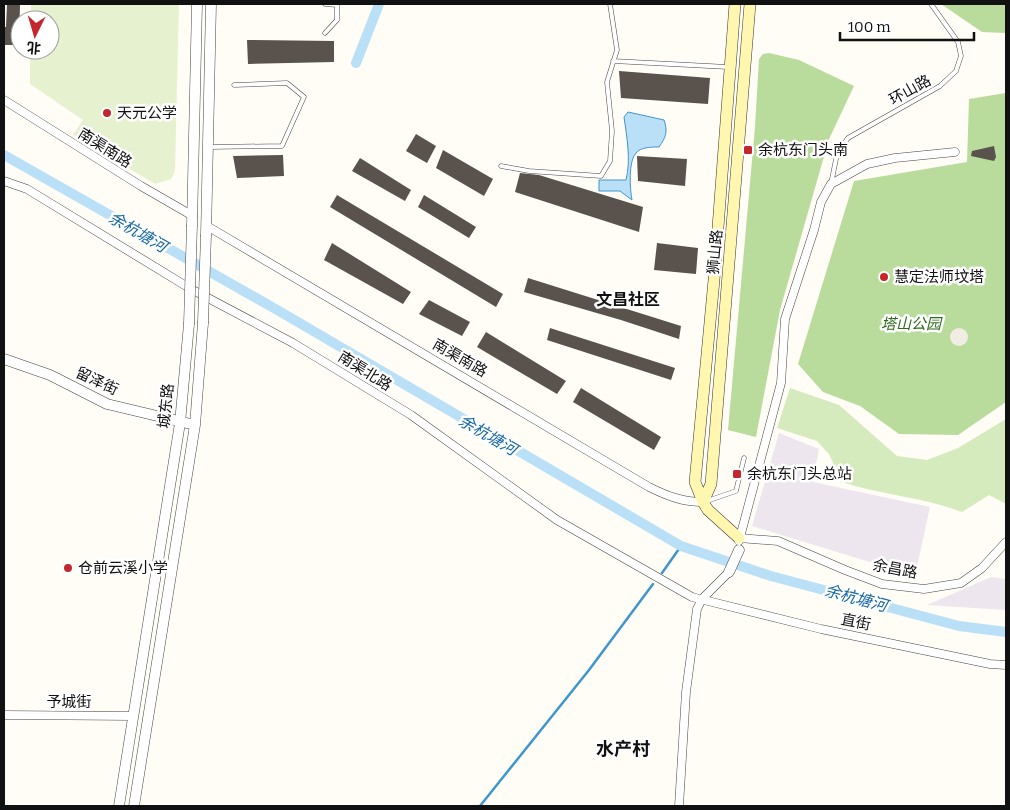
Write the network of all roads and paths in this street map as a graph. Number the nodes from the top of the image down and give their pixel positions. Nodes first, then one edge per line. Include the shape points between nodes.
1 (197, 4) edge
2 (211, 4) edge
3 (324, 4) edge
4 (610, 4) edge
5 (735, 4) edge
6 (750, 4) edge
7 (931, 4) edge
8 (325, 33) dead end
9 (613, 61) junction
10 (730, 67) junction
11 (234, 85) dead end
12 (4, 100) edge
13 (207, 147) junction
14 (955, 152) dead end
15 (501, 166) dead end
16 (4, 181) edge
17 (831, 184) junction
18 (192, 220) junction
19 (207, 230) junction
20 (4, 359) edge
21 (180, 423) junction
22 (195, 425) junction
23 (744, 458) dead end
24 (703, 502) junction
25 (740, 538) junction
26 (1006, 542) edge
27 (738, 550) joint
28 (729, 572) joint
29 (702, 600) junction
30 (1006, 665) edge
31 (4, 715) edge
32 (133, 716) junction
33 (119, 806) edge
34 (134, 806) edge
35 (679, 806) edge

1 - 18 street, 城东路
2 - 13 street, 城东路
3 - 8 lane via 337,5 337,20
4 - 9 lane via 617,50
5 - 10 main road, 狮山路
6 - 24 main road, 狮山路 via 711,484
7 - 17 lane, 环山路 via 958,42 961,56 956,71 940,86 848,138 837,154
9 - 10 lane
9 - 15 lane via 607,82 612,131 610,161 601,176
10 - 24 main road, 狮山路 via 696,482
11 - 13 lane via 287,83 304,97 282,146
12 - 18 street, 南渠南路
13 - 19 street, 城东路
14 - 17 street via 867,164
16 - 29 street, 南渠北路 via 27,189 191,289 293,343 411,416 557,520 677,590
17 - 25 street via 821,202 785,319 781,383
18 - 21 street, 城东路, bridge via 189,324
19 - 22 street, 城东路, bridge
19 - 24 street, 南渠南路 via 655,490 673,498
20 - 21 street, 留泽街 via 50,375 106,404
21 - 22 street, 留泽街
21 - 32 street, 城东路
22 - 34 street, 城东路
23 - 24 lane via 736,491
24 - 25 main road, 狮山路
25 - 26 street, 余昌路 via 778,541 882,584 924,589 961,583 982,568
25 - 27 street
27 - 28 street
28 - 29 street
29 - 30 street, 直街 via 821,629
29 - 35 street via 698,608 686,692
31 - 32 street, 予城街
32 - 33 street, 城东路

